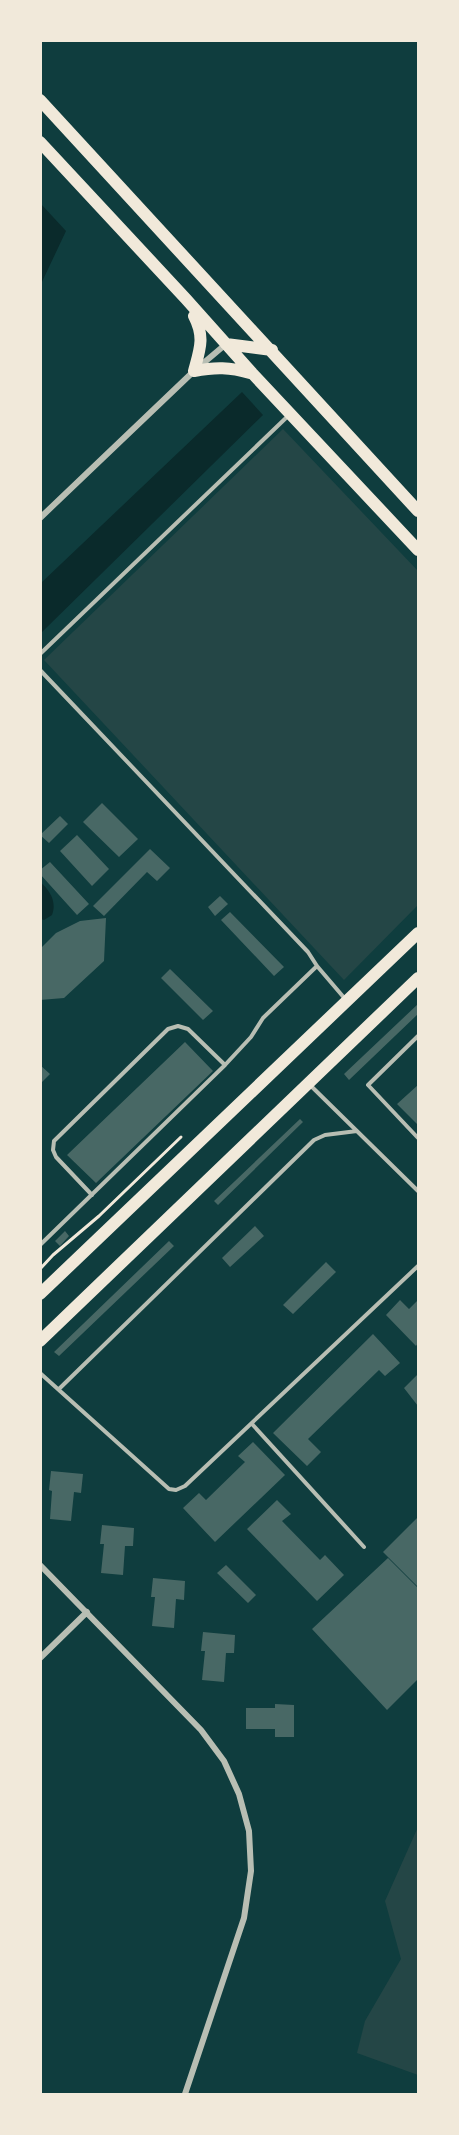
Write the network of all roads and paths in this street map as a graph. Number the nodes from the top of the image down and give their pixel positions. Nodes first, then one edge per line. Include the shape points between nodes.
1 (40, 100) edge
2 (40, 142) edge
3 (186, 299) junction
4 (225, 344) junction
5 (272, 350) junction
6 (194, 371) junction
7 (252, 373) junction
8 (290, 414) junction
9 (418, 511) edge
10 (40, 518) edge
11 (418, 550) edge
12 (40, 654) edge
13 (40, 670) edge
14 (418, 933) edge
15 (317, 966) junction
16 (418, 978) edge
17 (347, 1001) junction
18 (418, 1036) edge
19 (225, 1065) junction
20 (308, 1083) junction
21 (357, 1131) junction
22 (418, 1138) edge
23 (418, 1191) edge
24 (92, 1195) junction
25 (40, 1245) edge
26 (418, 1266) edge
27 (40, 1294) edge
28 (40, 1341) edge
29 (40, 1372) edge
30 (60, 1388) junction
31 (252, 1424) junction
32 (364, 1546) dead end
33 (40, 1565) edge
34 (87, 1612) junction
35 (40, 1658) edge
36 (185, 2094) edge

1 - 5 main road
2 - 3 main road
3 - 4 main road
3 - 6 main road via 201,329
4 - 5 main road
4 - 6 street
4 - 7 main road
5 - 9 main road
6 - 7 main road via 231,368
6 - 10 street
7 - 8 main road
8 - 11 main road
8 - 12 lane
13 - 15 lane via 237,875
14 - 17 main road
15 - 17 lane
15 - 19 lane via 263,1018 252,1037
16 - 20 main road
17 - 27 main road
18 - 22 lane via 368,1085
19 - 24 lane
19 - 24 lane via 188,1029 168,1029 54,1141 56,1157
20 - 21 lane
20 - 28 main road
21 - 23 lane
21 - 30 lane via 314,1140
24 - 25 lane
26 - 31 lane
29 - 30 lane
30 - 31 lane via 169,1489 185,1486
31 - 32 lane
33 - 34 street
34 - 35 street
34 - 36 street via 201,1730 224,1761 239,1794 249,1831 251,1871 244,1918

